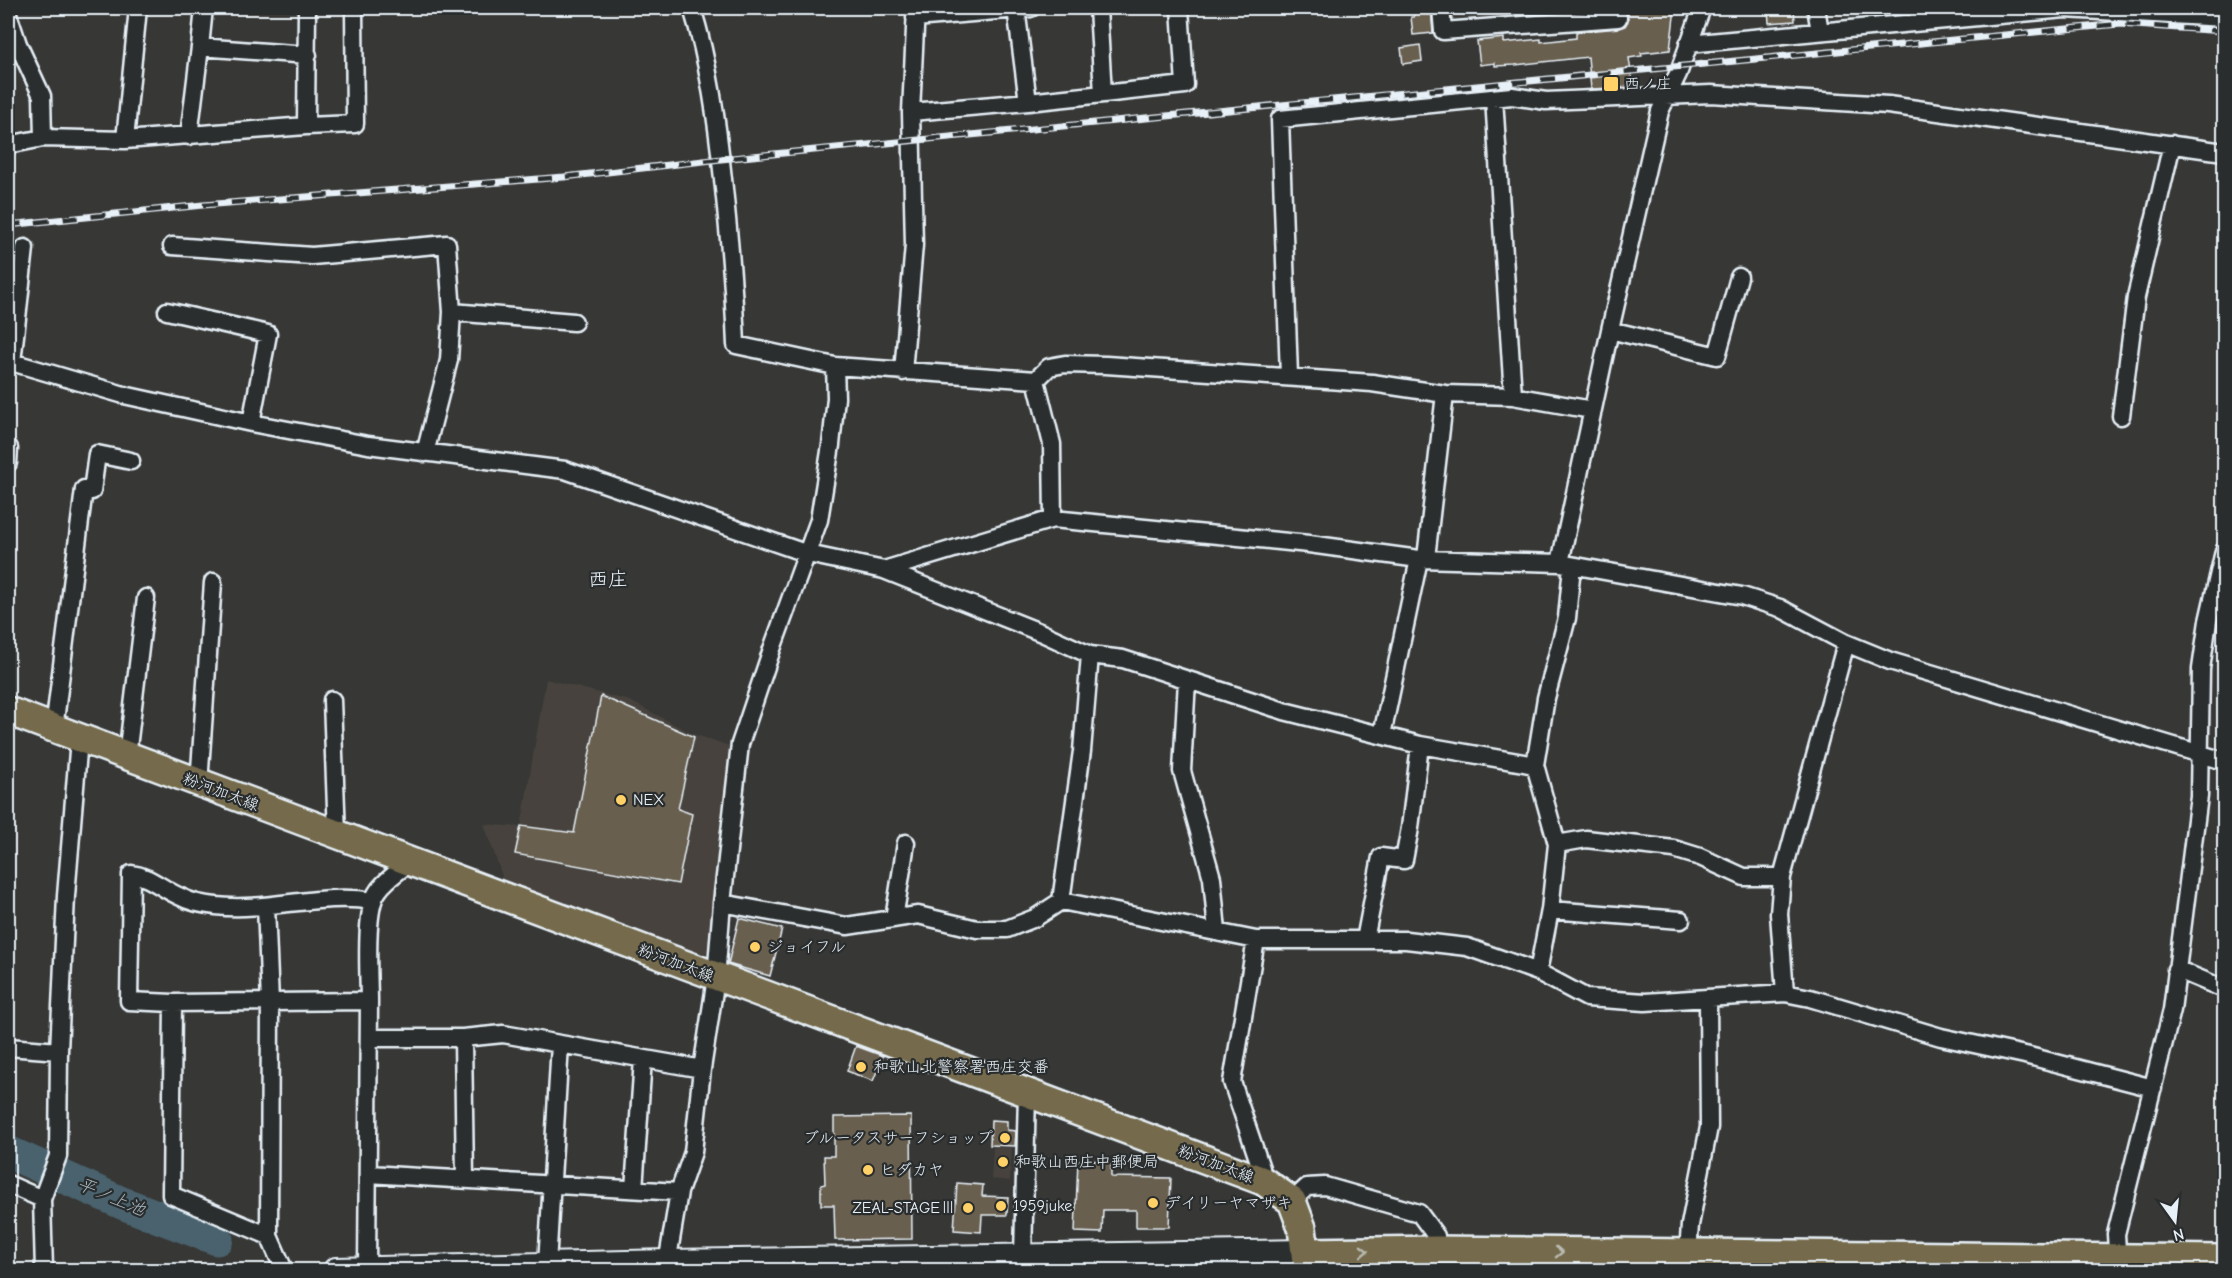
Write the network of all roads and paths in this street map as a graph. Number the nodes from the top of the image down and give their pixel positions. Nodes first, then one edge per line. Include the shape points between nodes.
1 (138, 8) edge
2 (204, 8) edge
3 (307, 8) edge
4 (354, 8) edge
5 (692, 8) edge
6 (1021, 8) edge
7 (1098, 8) edge
8 (1180, 8) edge
9 (1441, 8) edge
10 (1616, 8) edge
11 (1702, 8) edge
12 (1816, 8) edge
13 (2065, 8) edge
14 (2014, 11) edge
15 (916, 13) edge
16 (8, 14) edge
17 (1918, 15) edge
18 (2224, 18) edge
19 (1820, 31) junction
20 (1688, 44) junction
21 (13, 46) edge
22 (200, 47) junction
23 (308, 55) junction
24 (1103, 94) junction
25 (1668, 95) junction
26 (1494, 98) junction
27 (1028, 102) junction
28 (911, 112) junction
29 (306, 126) junction
30 (189, 136) junction
31 (43, 138) junction
32 (125, 140) junction
33 (2172, 144) junction
34 (8, 145) edge
35 (2224, 152) edge
36 (172, 246) dead end
37 (25, 248) dead end
38 (1739, 277) dead end
39 (167, 311) dead end
40 (452, 312) junction
41 (574, 322) dead end
42 (1610, 330) junction
43 (10, 362) edge
44 (835, 366) junction
45 (903, 372) junction
46 (1289, 376) junction
47 (1036, 380) junction
48 (1445, 394) junction
49 (1513, 396) junction
50 (1592, 410) junction
51 (2121, 416) dead end
52 (251, 423) junction
53 (425, 453) junction
54 (130, 461) dead end
55 (1053, 519) junction
56 (2224, 551) edge
57 (807, 554) junction
58 (1423, 559) junction
59 (1566, 564) junction
60 (884, 570) junction
61 (213, 582) dead end
62 (146, 598) dead end
63 (1846, 643) junction
64 (1090, 655) junction
65 (1187, 680) junction
66 (332, 700) dead end
67 (8, 711) edge
68 (54, 729) junction
69 (1382, 735) junction
70 (79, 739) junction
71 (1420, 745) junction
72 (2199, 754) junction
73 (127, 756) junction
74 (2224, 760) edge
75 (1535, 765) junction
76 (199, 784) junction
77 (337, 836) junction
78 (906, 843) dead end
79 (1557, 844) junction
80 (409, 863) junction
81 (1782, 877) junction
82 (1061, 900) junction
83 (373, 901) junction
84 (722, 903) junction
85 (266, 906) junction
86 (1550, 910) junction
87 (894, 919) junction
88 (1681, 920) dead end
89 (1217, 931) junction
90 (1256, 940) junction
91 (1365, 940) junction
92 (2176, 969) junction
93 (1538, 972) junction
94 (716, 978) junction
95 (2224, 988) edge
96 (1785, 993) junction
97 (1708, 999) junction
98 (369, 1001) junction
99 (270, 1002) junction
100 (173, 1003) junction
101 (369, 1038) junction
102 (463, 1038) junction
103 (560, 1044) junction
104 (8, 1047) edge
105 (59, 1051) junction
106 (643, 1059) junction
107 (702, 1069) junction
108 (2153, 1088) junction
109 (1027, 1093) junction
110 (368, 1174) junction
111 (465, 1180) junction
112 (1263, 1181) junction
113 (8, 1184) edge
114 (552, 1184) junction
115 (634, 1189) junction
116 (679, 1192) junction
117 (42, 1199) junction
118 (1292, 1201) junction
119 (269, 1236) junction
120 (1437, 1250) junction
121 (1023, 1256) junction
122 (2224, 1258) edge
123 (1673, 1259) edge
124 (1306, 1261) edge
125 (1989, 1263) edge
126 (2118, 1264) edge
127 (547, 1265) junction
128 (667, 1266) edge
129 (44, 1270) edge
130 (284, 1270) edge
131 (336, 1270) edge
132 (367, 1270) edge

1 - 32 street
2 - 22 street
3 - 23 street
4 - 29 street via 355,124
5 - 44 street via 701,38 721,159 734,274 736,345
6 - 15 street
6 - 27 street
7 - 24 street
8 - 24 street via 1185,86
9 - 10 street via 1443,32 1618,18
11 - 20 street
12 - 19 street
13 - 14 street
13 - 18 street
14 - 17 street
15 - 28 street
16 - 21 street
17 - 19 street
19 - 20 street
20 - 25 street
21 - 31 street via 42,96
22 - 23 street
22 - 30 street
23 - 29 street
24 - 27 street
25 - 26 street via 1546,101 1512,96
25 - 33 street via 1888,105
25 - 42 street via 1660,111
26 - 46 street via 1280,119
26 - 49 street
27 - 28 street
28 - 45 street via 914,245
29 - 30 street
30 - 32 street
31 - 32 street
31 - 34 street
33 - 35 street
33 - 51 street via 2136,297
36 - 40 street via 312,256 447,244
37 - 43 street
38 - 42 street via 1718,357
39 - 52 street via 268,334
40 - 41 street
40 - 53 street via 449,360
42 - 50 street
43 - 52 street via 124,395
44 - 45 street
44 - 57 street via 831,445 819,520
45 - 47 street
46 - 47 street via 1065,364 1049,367
46 - 48 street
47 - 55 street via 1052,444
48 - 49 street
48 - 58 street
49 - 50 street
50 - 59 street
52 - 53 street
53 - 57 street via 565,470
54 - 68 street via 97,454 92,491 84,489
55 - 58 street
55 - 60 street
56 - 72 street via 2201,669
57 - 60 street
57 - 84 street via 740,744
58 - 59 street
58 - 69 street
59 - 63 street via 1742,596 1780,608
59 - 75 street via 1567,618 1546,698
60 - 64 street
61 - 76 street
62 - 73 street
63 - 72 street via 1947,680
63 - 81 street
64 - 65 street via 1123,658
64 - 82 street via 1082,751
65 - 69 street via 1284,711
65 - 89 street via 1182,771 1212,878
66 - 77 street
67 - 68 main road, 粉河加太線
68 - 70 main road, 粉河加太線
69 - 71 street
70 - 73 main road, 粉河加太線
70 - 105 street
71 - 75 street
71 - 91 street via 1404,860 1381,857
72 - 74 street
72 - 92 street via 2199,796
73 - 76 main road, 粉河加太線
75 - 79 street
76 - 77 main road, 粉河加太線
77 - 80 main road, 粉河加太線
78 - 87 street
79 - 81 street via 1586,839 1674,849 1744,877
79 - 86 street
80 - 83 street via 378,891
80 - 94 main road, 粉河加太線
81 - 96 street via 1779,914
82 - 87 street via 1035,918 1007,928 977,928 918,915
82 - 89 street
83 - 85 street via 355,898
83 - 98 street
84 - 87 street via 846,926
84 - 94 street
85 - 99 street
85 - 100 street via 216,906 181,898 143,875 131,874 129,1001
86 - 88 street
86 - 93 street
89 - 90 street
90 - 91 street
90 - 112 street via 1232,1083
91 - 93 street via 1467,947
92 - 95 street
92 - 108 street via 2172,1010
93 - 97 street via 1587,998 1645,1002
94 - 107 street
94 - 109 main road, 粉河加太線
96 - 97 street
96 - 108 street
97 - 123 street via 1709,1127 1690,1224
98 - 99 street
98 - 101 street
99 - 100 street
99 - 119 street
100 - 119 street via 171,1195
101 - 102 street
101 - 110 street
102 - 103 street via 503,1034
102 - 111 street
103 - 106 street
103 - 114 street
104 - 105 street
105 - 117 street via 56,1160
106 - 107 street
106 - 115 street
107 - 116 street via 693,1152
108 - 126 street via 2116,1234
109 - 112 main road, 粉河加太線
109 - 121 street
110 - 111 street
110 - 132 street
111 - 114 street
112 - 118 main road, 粉河加太線
113 - 117 street
114 - 115 street
114 - 127 street
115 - 116 street
116 - 128 street
117 - 129 street
118 - 120 street via 1307,1187 1325,1186 1419,1213 1436,1236
118 - 124 main road via 1302,1228
119 - 130 street
120 -> 123 main road
124 -> 120 main road
121 - 124 street
121 - 128 street
122 - 126 main road
123 - 125 main road
125 - 126 main road
127 - 128 street
127 - 132 street
131 - 132 street

